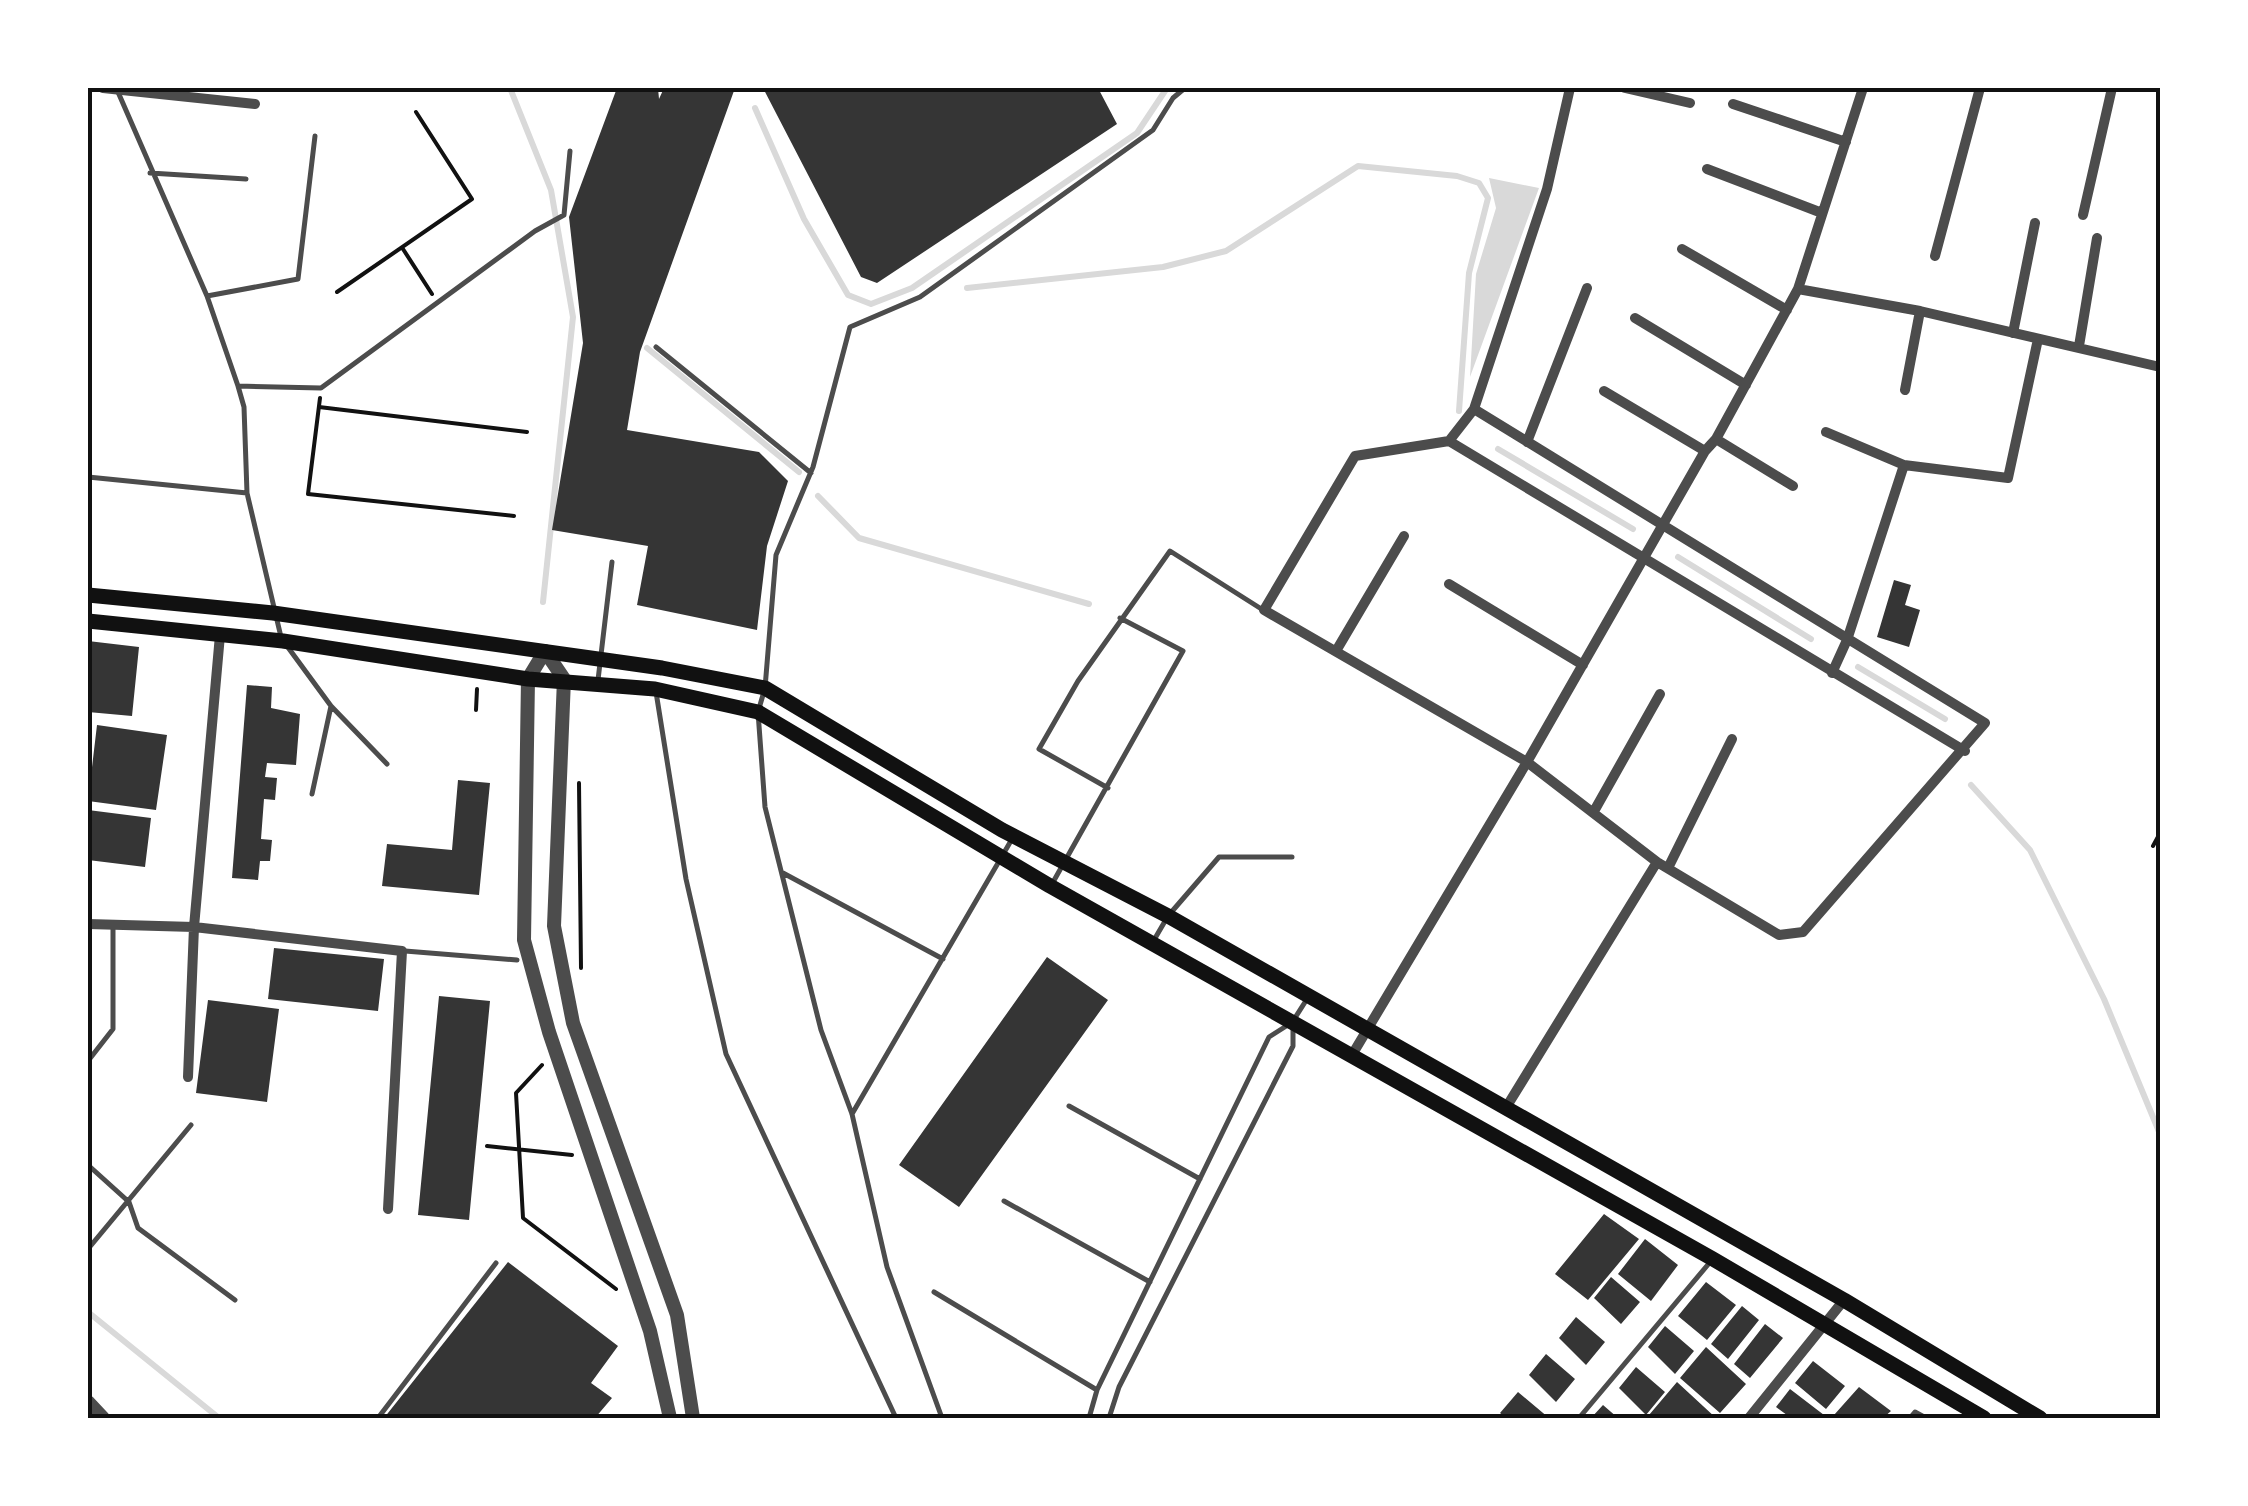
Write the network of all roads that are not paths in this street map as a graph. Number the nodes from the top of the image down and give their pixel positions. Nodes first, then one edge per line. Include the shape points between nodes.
1 (103, 88) edge
2 (117, 88) edge
3 (1185, 88) edge
4 (1570, 88) edge
5 (1625, 88) edge
6 (1862, 88) edge
7 (1980, 88) edge
8 (2112, 88) edge
9 (1690, 103) dead end
10 (255, 104) dead end
11 (1733, 104) dead end
12 (315, 136) dead end
13 (1846, 142) junction
14 (570, 151) dead end
15 (1707, 170) dead end
16 (150, 173) junction
17 (246, 179) dead end
18 (1822, 214) junction
19 (2084, 216) dead end
20 (2035, 223) dead end
21 (2097, 238) dead end
22 (1682, 249) dead end
23 (1935, 256) dead end
24 (1587, 288) dead end
25 (1798, 289) junction
26 (207, 296) junction
27 (1786, 310) junction
28 (1920, 311) junction
29 (1635, 318) dead end
30 (2013, 333) junction
31 (2038, 338) junction
32 (2079, 346) junction
33 (656, 347) dead end
34 (2160, 367) edge
35 (1746, 385) junction
36 (238, 386) junction
37 (1904, 390) dead end
38 (1604, 391) dead end
39 (1474, 409) junction
40 (1826, 432) dead end
41 (1716, 439) junction
42 (1448, 441) junction
43 (1528, 442) junction
44 (1705, 450) junction
45 (1904, 465) junction
46 (811, 473) junction
47 (88, 478) edge
48 (1794, 486) dead end
49 (247, 493) junction
50 (1664, 527) junction
51 (1404, 536) dead end
52 (1645, 558) junction
53 (612, 562) dead end
54 (1448, 584) dead end
55 (88, 595) edge
56 (1264, 610) junction
57 (273, 613) junction
58 (1120, 618) junction
59 (88, 621) edge
60 (220, 635) junction
61 (282, 640) junction
62 (1848, 640) junction
63 (545, 652) junction
64 (1336, 652) junction
65 (601, 659) junction
66 (1583, 665) junction
67 (1832, 673) junction
68 (528, 679) junction
69 (564, 679) junction
70 (598, 683) junction
71 (655, 688) junction
72 (765, 688) junction
73 (1660, 694) dead end
74 (331, 706) junction
75 (758, 712) junction
76 (1732, 739) dead end
77 (1965, 751) junction
78 (1528, 762) junction
79 (387, 764) dead end
80 (1108, 788) junction
81 (312, 794) dead end
82 (1593, 813) junction
83 (1014, 836) junction
84 (1292, 857) dead end
85 (1002, 858) junction
86 (1064, 865) junction
87 (1663, 865) junction
88 (782, 872) junction
89 (1050, 886) junction
90 (1168, 916) junction
91 (88, 924) edge
92 (113, 926) junction
93 (194, 927) junction
94 (1152, 943) junction
95 (402, 950) junction
96 (944, 959) junction
97 (517, 960) dead end
98 (1310, 996) junction
99 (1294, 1022) junction
100 (1368, 1028) junction
101 (1352, 1054) junction
102 (88, 1061) edge
103 (188, 1077) dead end
104 (1069, 1106) dead end
105 (1507, 1106) junction
106 (852, 1114) junction
107 (190, 1124) dead end
108 (88, 1165) edge
109 (1200, 1179) junction
110 (1004, 1201) dead end
111 (130, 1202) junction
112 (388, 1208) dead end
113 (88, 1249) edge
114 (1713, 1258) junction
115 (496, 1263) dead end
116 (1150, 1282) junction
117 (934, 1292) dead end
118 (235, 1300) dead end
119 (1844, 1300) junction
120 (1827, 1324) junction
121 (1096, 1390) junction
122 (88, 1402) edge
123 (1964, 1413) edge
124 (103, 1418) edge
125 (378, 1418) edge
126 (670, 1418) edge
127 (693, 1418) edge
128 (896, 1418) edge
129 (942, 1418) edge
130 (1089, 1418) edge
131 (1109, 1418) edge
132 (1580, 1418) edge
133 (1749, 1418) edge
134 (1910, 1418) edge
135 (1926, 1418) edge
136 (1984, 1418) edge
137 (2040, 1418) edge

1 - 2 street
2 - 10 street
2 - 16 lane
3 - 46 lane via 1153,130 920,296 850,327
4 - 39 street via 1548,189
5 - 9 street
6 - 13 street
7 - 23 street
8 - 19 street
11 - 13 street
12 - 26 lane via 298,279
13 - 18 street
14 - 36 lane via 564,216 322,388
15 - 18 street
16 - 17 lane
16 - 26 lane
18 - 25 street
20 - 30 street
21 - 32 street
22 - 27 street
24 - 43 street
25 - 27 street
25 - 28 street
26 - 36 lane
27 - 35 street
28 - 30 street
28 - 37 street
29 - 35 street
30 - 31 street
31 - 32 street
31 - 45 street via 2008,478
32 - 34 street
33 - 46 lane
35 - 41 street
36 - 49 lane
38 - 44 street
39 - 42 street
39 - 43 street
40 - 45 street
41 - 44 street
41 - 48 street
42 - 52 street
42 - 56 street via 1356,456
43 - 50 street
44 - 50 street
45 - 62 street
46 - 72 lane via 776,555
47 - 49 lane
49 - 57 lane
50 - 52 street
50 - 62 street
51 - 64 street
52 - 66 street
52 - 67 street
53 - 65 lane
54 - 66 street
55 - 57 main road
56 - 58 lane via 1170,551
56 - 64 street
57 - 61 lane
57 - 63 main road
58 - 80 lane via 1183,652
58 - 80 lane via 1039,749
59 - 60 main road
60 - 61 main road
60 - 93 street
61 - 68 main road
61 - 74 lane
62 - 67 street
62 - 77 street via 1985,723
63 - 65 main road
63 - 68 street
63 - 69 street
64 - 78 street
65 - 70 lane
65 - 72 main road
66 - 78 street
67 - 77 street
68 - 69 main road
68 - 126 street via 524,940 650,1332
69 - 70 main road
69 - 127 street via 554,926 573,1023 676,1315
70 - 71 main road
71 - 75 main road
71 - 128 lane via 686,879 726,1054
72 - 75 lane
72 - 83 main road
73 - 82 street
74 - 79 lane
74 - 81 lane
75 - 85 main road
75 - 88 lane via 765,807
76 - 87 street
77 - 87 street via 1803,932 1780,936
78 - 82 street
78 - 100 street
80 - 86 lane
82 - 87 street
83 - 85 lane
83 - 86 main road
84 - 90 lane via 1219,857
85 - 89 main road
85 - 96 lane
86 - 89 lane
86 - 90 main road
87 - 105 street
88 - 96 lane
88 - 106 lane via 821,1030
89 - 94 main road
90 - 94 lane
90 - 98 main road
91 - 92 street
92 - 93 street
92 - 102 lane via 113,1029
93 - 95 street
93 - 103 street
94 - 99 main road
95 - 97 lane
95 - 112 street
96 - 106 lane
98 - 99 lane
98 - 100 main road
99 - 101 main road
99 - 109 lane via 1269,1037
99 - 131 lane via 1293,1046
100 - 101 street
100 - 105 main road
101 - 114 main road
104 - 109 lane
105 - 119 main road
106 - 129 lane via 886,1267
107 - 111 lane
108 - 111 lane
109 - 116 lane
110 - 116 lane
111 - 113 lane
111 - 118 lane via 138,1228
114 - 120 main road
114 - 132 lane
115 - 125 lane
116 - 121 lane
117 - 121 lane
119 - 120 street
119 - 137 main road
120 - 123 main road
120 - 133 street
121 - 130 lane
122 - 124 street
123 - 136 main road
134 - 135 lane via 1915,1412

